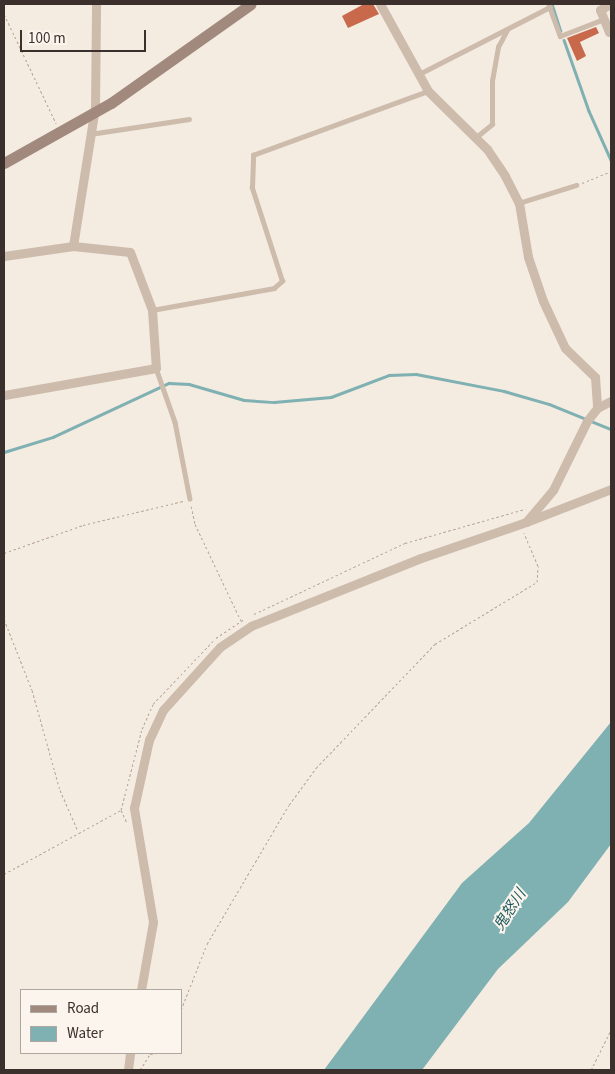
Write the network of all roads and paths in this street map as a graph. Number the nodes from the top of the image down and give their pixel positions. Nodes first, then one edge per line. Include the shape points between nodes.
1 (96, 4) edge
2 (250, 4) edge
3 (380, 4) edge
4 (610, 4) edge
5 (549, 5) edge
6 (4, 14) edge
7 (604, 19) junction
8 (509, 27) junction
9 (609, 32) dead end
10 (418, 75) junction
11 (428, 91) junction
12 (94, 114) junction
13 (190, 119) dead end
14 (60, 133) junction
15 (90, 134) junction
16 (475, 138) junction
17 (4, 163) edge
18 (611, 171) edge
19 (576, 185) joint
20 (519, 203) junction
21 (73, 246) junction
22 (4, 256) edge
23 (152, 310) junction
24 (156, 368) junction
25 (4, 395) edge
26 (611, 401) edge
27 (597, 408) junction
28 (611, 489) edge
29 (190, 499) junction
30 (538, 509) junction
31 (525, 526) junction
32 (4, 553) edge
33 (4, 619) edge
34 (241, 621) junction
35 (121, 810) junction
36 (78, 831) junction
37 (138, 841) junction
38 (4, 874) edge
39 (141, 989) edge
40 (182, 1007) edge
41 (611, 1030) edge
42 (130, 1054) edge
43 (150, 1054) edge
44 (128, 1070) edge
45 (140, 1070) edge
46 (591, 1070) edge

1 - 12 street
2 - 12 main road
3 - 10 street
4 - 7 street via 600,10
5 - 7 lane via 560,36
5 - 8 lane
6 - 14 path
7 - 9 street
8 - 10 lane
8 - 16 lane via 498,47 492,80 492,124
10 - 11 street
11 - 16 street
11 - 23 lane via 253,156 252,188 282,281 274,288
12 - 14 main road
12 - 15 street
13 - 15 lane
14 - 17 main road
15 - 21 street
16 - 20 street via 496,160
18 - 19 path
19 - 20 lane
20 - 27 street via 528,257 542,302 565,348 595,377
21 - 22 street
21 - 23 street via 130,252
23 - 24 street
24 - 25 street
24 - 29 lane via 175,422
26 - 27 street
27 - 30 street via 587,421 554,490
28 - 31 street
29 - 32 path via 83,526
29 - 34 path via 195,524
30 - 31 street
30 - 34 path via 488,518 405,543
31 - 37 street via 421,558 260,623 220,647 163,710 149,740 134,808
31 - 40 path via 524,536 538,566 537,582 435,644 316,768 289,805 207,944
33 - 36 path via 32,690 58,782
34 - 35 path via 205,648 153,704 142,729
35 - 36 path
35 - 37 path
36 - 38 path
37 - 39 street via 153,922
41 - 46 path
42 - 44 street
43 - 45 path

